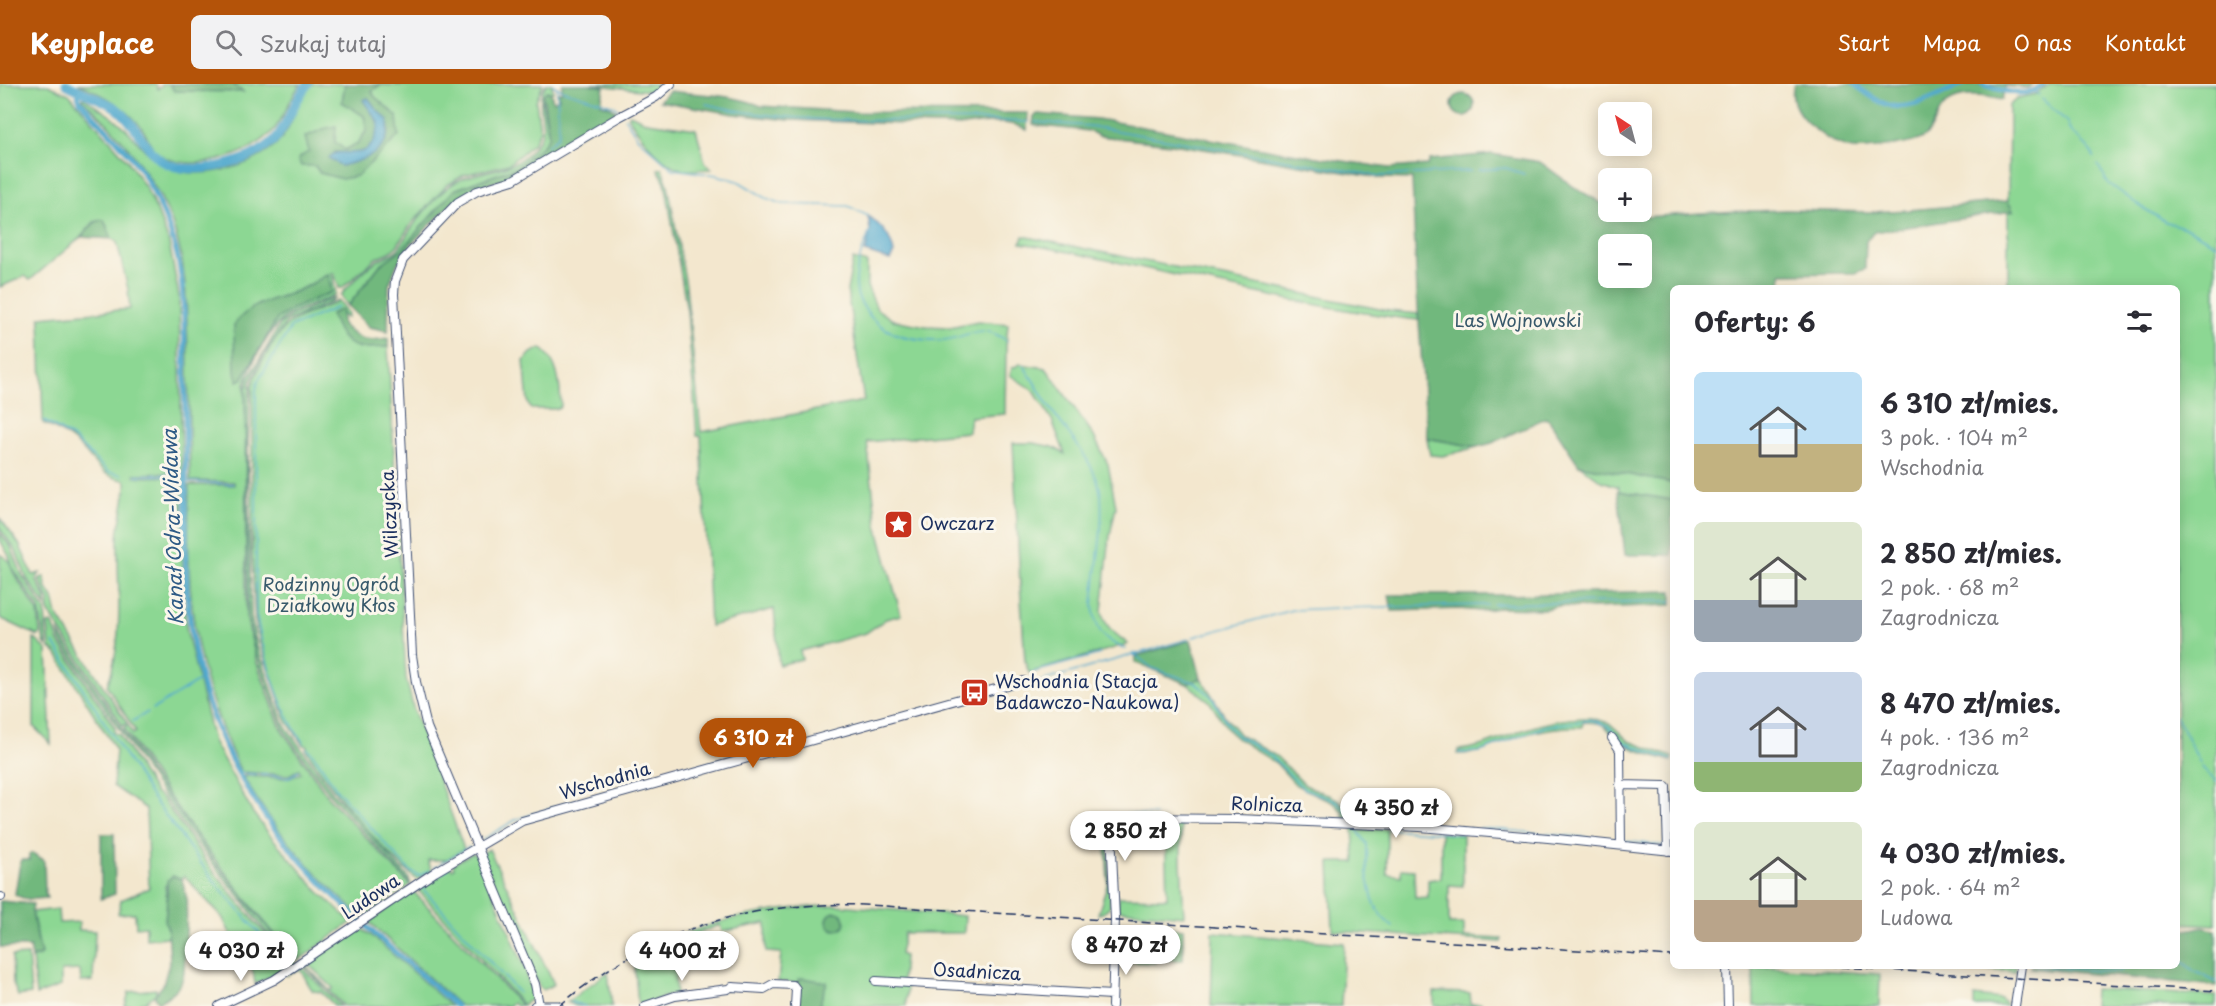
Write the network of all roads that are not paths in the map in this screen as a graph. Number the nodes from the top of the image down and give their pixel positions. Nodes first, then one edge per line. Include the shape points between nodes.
1 (671, 84) edge
2 (1024, 681) dead end
3 (1612, 738) dead end
4 (1620, 785) junction
5 (1621, 845) junction
6 (477, 848) junction
7 (1670, 851) edge
8 (1727, 969) edge
9 (2020, 969) edge
10 (876, 981) dead end
11 (1112, 995) junction
12 (219, 1006) edge
13 (537, 1006) edge
14 (558, 1006) edge
15 (645, 1006) edge
16 (795, 1006) edge
17 (1112, 1006) edge
18 (1728, 1006) edge
19 (2015, 1006) edge

1 - 6 street, Wilczycka via 656,97 513,180 477,191 458,202 410,250 395,281 398,399 416,682 427,727
2 - 6 street, Wschodnia via 534,817
3 - 4 street via 1620,750
4 - 5 street
4 - 7 street via 1666,786
5 - 7 street, Rolnicza
5 - 11 street, Rolnicza via 1343,823 1130,817 1119,820 1111,830 1115,919
6 - 12 street, Ludowa via 274,980
6 - 13 street, Wilczycka via 537,991
8 - 18 street
9 - 19 street
10 - 11 street, Osadnicza
11 - 17 street
13 - 14 main road
15 - 16 street via 675,996 730,988 764,989 773,984 793,985

